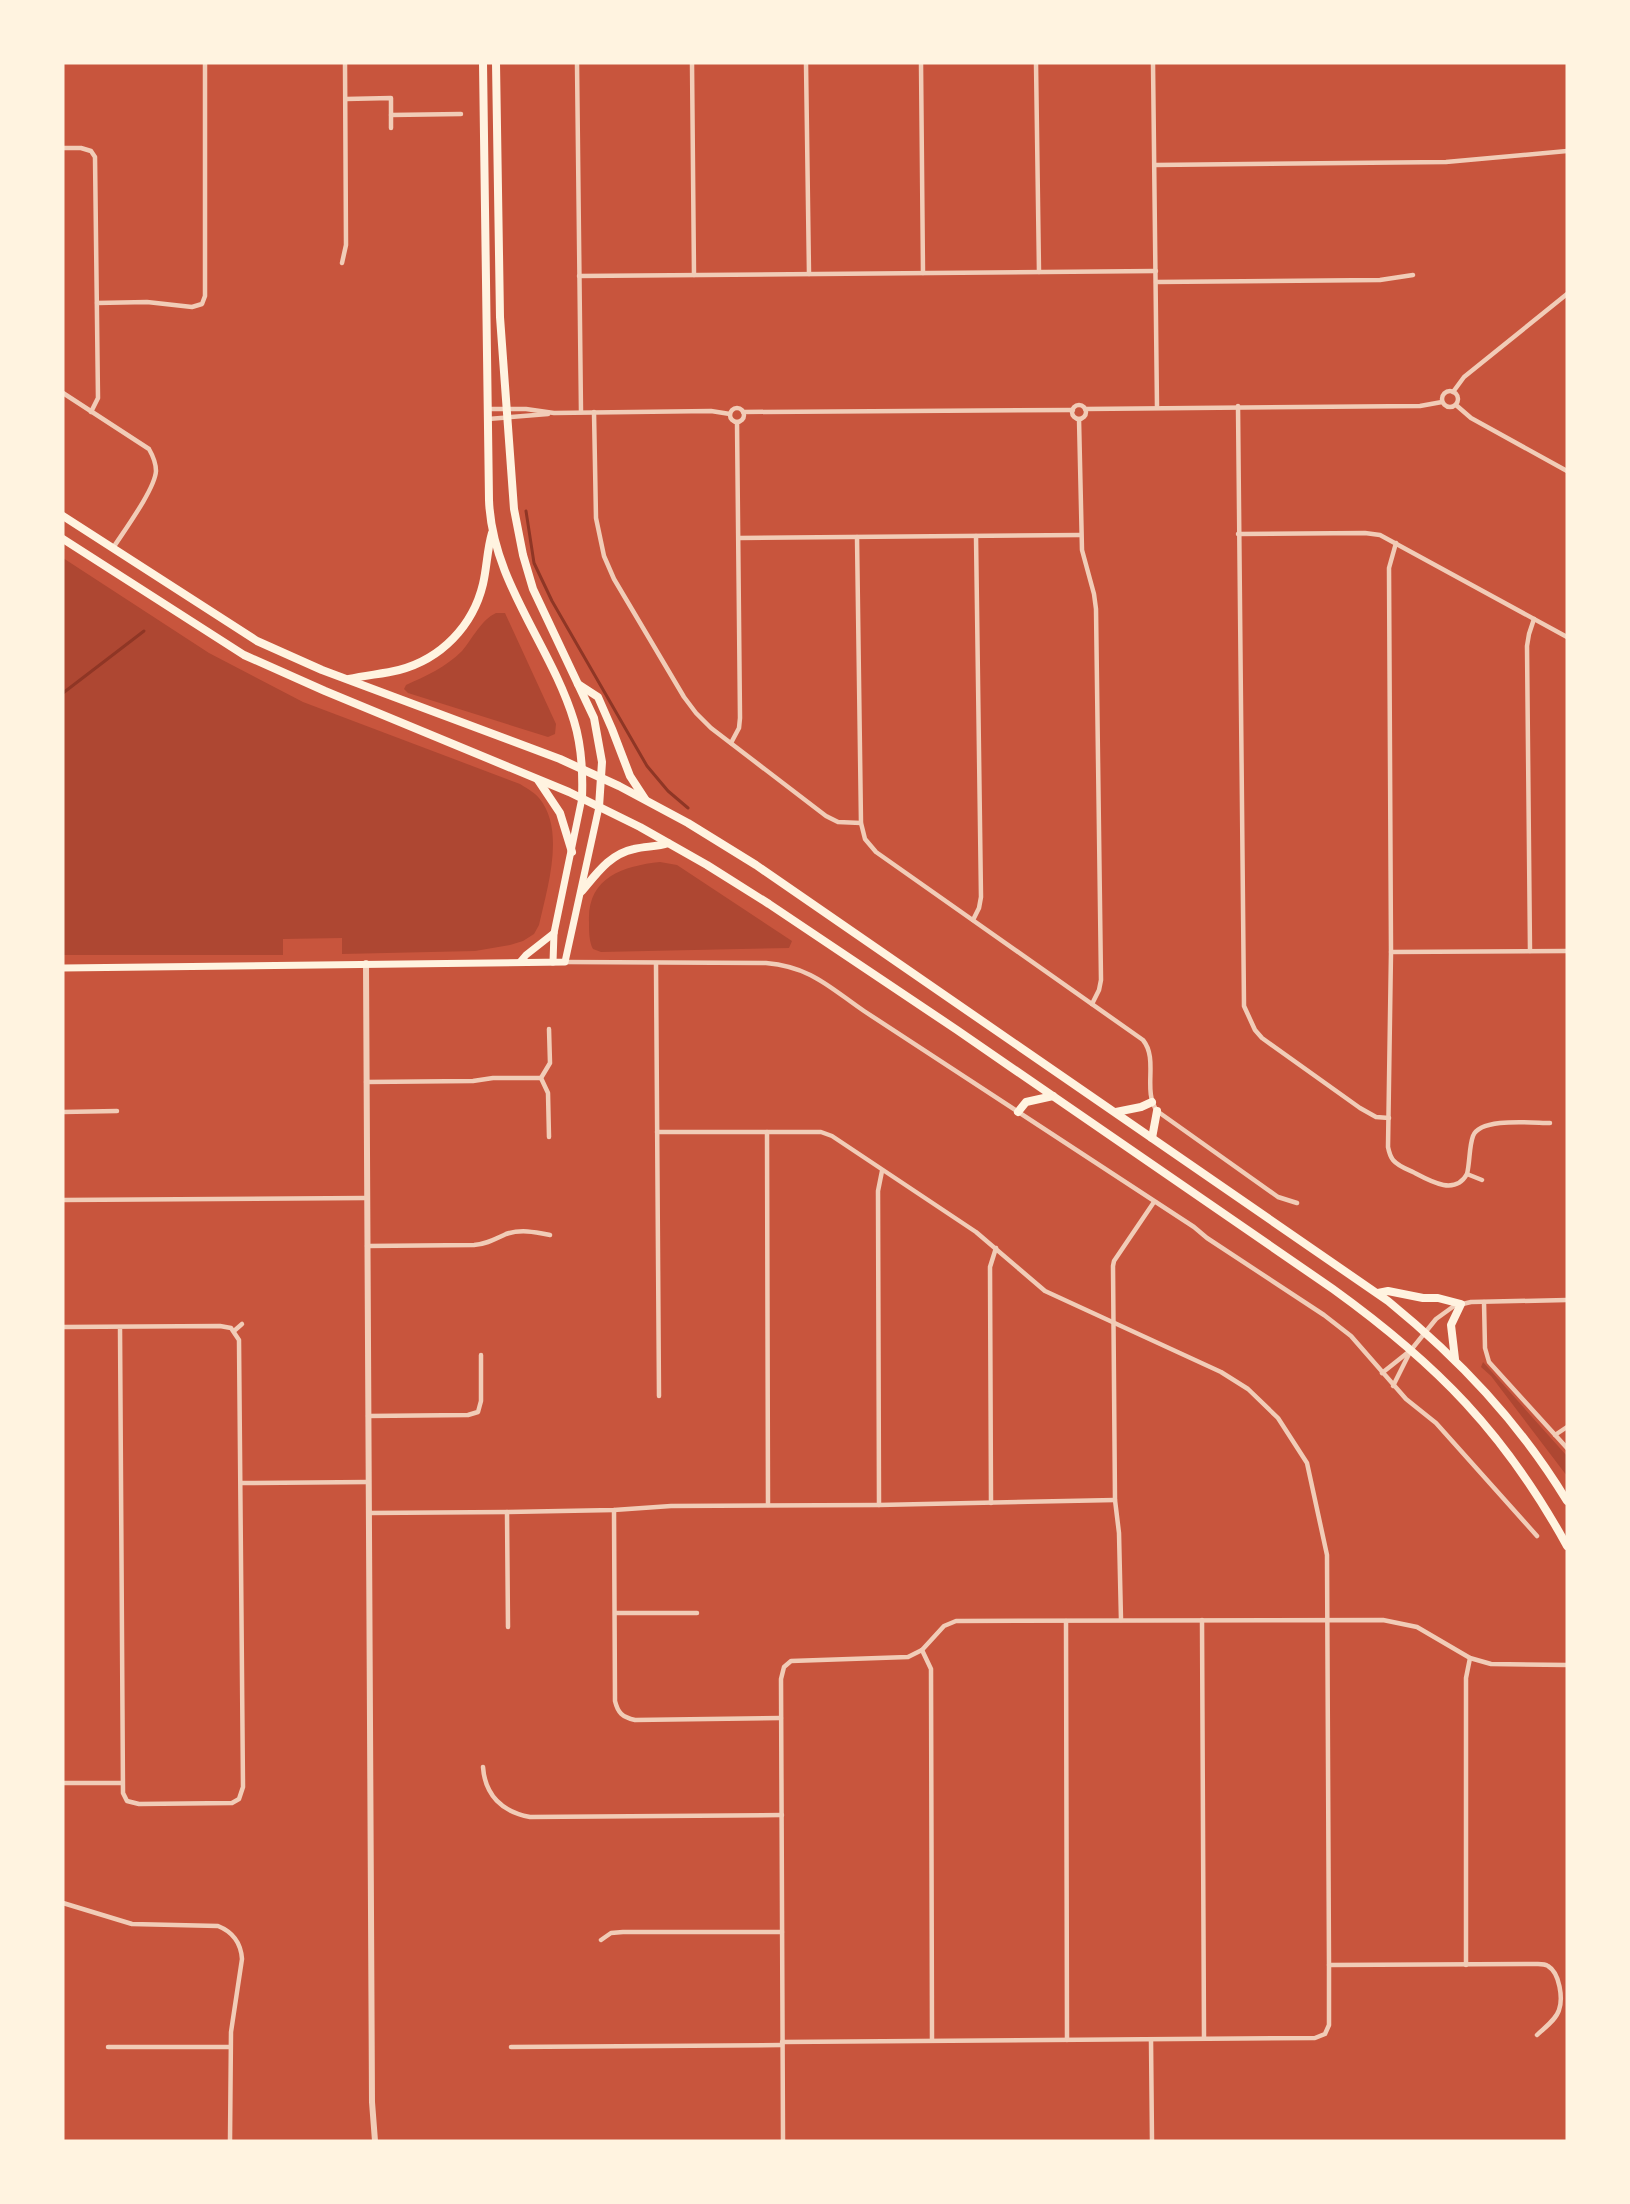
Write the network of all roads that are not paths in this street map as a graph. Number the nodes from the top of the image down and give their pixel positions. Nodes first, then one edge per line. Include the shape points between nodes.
1 (206, 63) edge
2 (345, 63) edge
3 (483, 63) edge
4 (496, 63) edge
5 (577, 63) edge
6 (692, 63) edge
7 (806, 63) edge
8 (921, 63) edge
9 (1036, 63) edge
10 (1153, 63) edge
11 (345, 99) junction
12 (461, 114) dead end
13 (391, 115) junction
14 (391, 128) dead end
15 (63, 148) edge
16 (1567, 151) edge
17 (1155, 165) junction
18 (342, 263) dead end
19 (1156, 271) junction
20 (1038, 272) junction
21 (923, 273) junction
22 (809, 274) junction
23 (1413, 274) dead end
24 (694, 275) junction
25 (579, 276) junction
26 (1156, 282) junction
27 (1567, 294) edge
28 (97, 303) junction
29 (1453, 392) junction
30 (63, 393) edge
31 (1443, 402) junction
32 (1456, 405) junction
33 (1238, 406) junction
34 (1158, 407) junction
35 (488, 409) junction
36 (507, 409) junction
37 (1085, 409) junction
38 (1072, 410) junction
39 (91, 412) junction
40 (581, 412) junction
41 (594, 412) junction
42 (743, 412) junction
43 (554, 413) junction
44 (730, 414) junction
45 (507, 419) junction
46 (1079, 419) junction
47 (488, 420) junction
48 (737, 422) junction
49 (1567, 471) edge
50 (63, 516) edge
51 (492, 533) junction
52 (1238, 534) junction
53 (1081, 535) junction
54 (976, 536) junction
55 (857, 537) junction
56 (739, 538) junction
57 (63, 539) edge
58 (1396, 543) junction
59 (113, 548) junction
60 (1534, 619) junction
61 (1567, 637) edge
62 (347, 680) junction
63 (579, 684) junction
64 (731, 743) junction
65 (584, 769) junction
66 (537, 778) junction
67 (602, 778) junction
68 (582, 798) junction
69 (646, 800) junction
70 (599, 807) junction
71 (861, 822) junction
72 (668, 843) junction
73 (572, 852) junction
74 (582, 891) junction
75 (973, 920) junction
76 (554, 933) junction
77 (1530, 951) junction
78 (1567, 951) edge
79 (1391, 952) junction
80 (520, 962) junction
81 (553, 962) junction
82 (565, 962) junction
83 (366, 963) junction
84 (656, 964) junction
85 (63, 968) edge
86 (1092, 1004) junction
87 (549, 1029) dead end
88 (541, 1078) junction
89 (366, 1082) junction
90 (1053, 1096) junction
91 (1152, 1102) junction
92 (117, 1111) dead end
93 (1157, 1111) junction
94 (63, 1112) edge
95 (1017, 1112) junction
96 (1116, 1112) junction
97 (1389, 1119) junction
98 (1551, 1122) dead end
99 (657, 1132) junction
100 (767, 1132) junction
101 (549, 1137) dead end
102 (1152, 1138) junction
103 (882, 1171) junction
104 (1467, 1174) junction
105 (1482, 1180) dead end
106 (366, 1198) junction
107 (63, 1200) edge
108 (1154, 1202) junction
109 (1297, 1203) dead end
110 (550, 1235) dead end
111 (367, 1246) junction
112 (996, 1248) junction
113 (1378, 1293) junction
114 (1567, 1300) edge
115 (1484, 1302) junction
116 (1461, 1304) junction
117 (1114, 1323) junction
118 (242, 1324) dead end
119 (63, 1327) edge
120 (120, 1327) junction
121 (234, 1331) junction
122 (1425, 1332) junction
123 (1411, 1350) junction
124 (481, 1355) dead end
125 (1455, 1359) junction
126 (1382, 1373) junction
127 (1394, 1386) junction
128 (659, 1396) dead end
129 (368, 1416) junction
130 (1567, 1427) edge
131 (1555, 1435) junction
132 (1567, 1448) edge
133 (368, 1482) junction
134 (241, 1483) junction
135 (1115, 1500) junction
136 (1567, 1501) edge
137 (991, 1503) junction
138 (768, 1505) junction
139 (879, 1505) junction
140 (614, 1510) junction
141 (507, 1512) junction
142 (369, 1513) junction
143 (1537, 1536) dead end
144 (1567, 1546) edge
145 (616, 1613) junction
146 (697, 1613) dead end
147 (1121, 1620) junction
148 (1202, 1620) junction
149 (1327, 1620) junction
150 (1065, 1621) junction
151 (508, 1627) dead end
152 (922, 1650) junction
153 (1470, 1658) junction
154 (1567, 1665) edge
155 (781, 1718) junction
156 (483, 1767) dead end
157 (63, 1783) edge
158 (122, 1783) junction
159 (782, 1815) junction
160 (63, 1903) edge
161 (782, 1932) junction
162 (601, 1940) dead end
163 (1329, 1965) junction
164 (1466, 1965) junction
165 (1537, 2035) dead end
166 (1203, 2038) junction
167 (932, 2040) junction
168 (1067, 2040) junction
169 (1151, 2040) junction
170 (782, 2044) junction
171 (108, 2047) dead end
172 (230, 2047) junction
173 (511, 2048) dead end
174 (230, 2141) edge
175 (375, 2141) edge
176 (783, 2141) edge
177 (1152, 2141) edge

1 - 28 street via 202,304 192,307 147,302
2 - 11 street
3 - 35 main road
4 - 36 main road via 500,317
5 - 25 street
6 - 24 street
7 - 22 street
8 - 21 street
9 - 20 street
10 - 17 street
11 - 13 street via 390,98
11 - 18 street via 346,245
12 - 13 street
13 - 14 street
15 - 28 street via 81,148 91,151 94,157
16 - 17 street via 1446,162
17 - 19 street
19 - 20 street
19 - 26 street
20 - 21 street
21 - 22 street
22 - 24 street
23 - 26 street via 1380,280
24 - 25 street
25 - 40 street
26 - 34 street
27 - 29 street via 1464,377
28 - 39 street via 98,398
29 - 31 street via 1443,396
29 - 32 street via 1458,398
30 - 39 street
31 - 32 street via 1448,407
31 - 33 street via 1420,406
32 - 49 street via 1471,418
33 - 34 street
33 - 52 street
34 - 37 street
35 - 36 street
35 - 47 main road
36 - 43 street
36 - 45 main road
37 - 38 street via 1077,406
37 - 46 street via 1085,416
38 - 42 street
38 - 46 street
39 - 59 street via 148,449 154,459 156,472 151,487
40 - 41 street
40 - 43 street
41 - 44 street
41 - 64 street via 596,518 609,569 690,706
42 - 44 street via 736,408
42 - 48 street via 743,419
43 - 45 street
44 - 48 street
45 - 47 street
45 - 63 main road via 514,509 523,555 533,589
46 - 53 street
47 - 51 main road
48 - 56 street
50 - 59 main road
51 - 62 main road via 483,583 472,615 449,643 406,668
51 - 65 main road via 508,580 570,708
52 - 58 street via 1365,533
52 - 97 street via 1244,1006 1262,1038 1360,1108
53 - 54 street
53 - 86 street via 1096,621 1101,980
54 - 55 street
54 - 75 street via 981,897
55 - 56 street
55 - 71 street
56 - 64 street via 740,718
57 - 66 main road via 244,655
58 - 60 street
58 - 79 street via 1389,568
59 - 62 main road via 257,641
60 - 61 street
60 - 77 street via 1527,646
62 - 65 main road
63 - 67 main road via 597,730
63 - 69 main road via 598,698 630,776
64 - 71 street via 831,819
65 - 67 main road
65 - 68 main road
66 - 68 main road
66 - 73 main road via 560,813
67 - 69 main road
67 - 70 main road
68 - 70 main road
68 - 73 main road
69 - 96 main road via 765,871
70 - 72 main road
70 - 74 main road
71 - 75 street via 865,839 876,852
72 - 74 main road via 618,855
72 - 90 main road via 769,904
73 - 76 main road
74 - 82 main road
75 - 86 street
76 - 80 main road
76 - 81 main road
77 - 78 street
77 - 79 street
79 - 97 street
80 - 81 main road
80 - 83 main road
81 - 82 main road
82 - 84 street
83 - 85 main road
83 - 89 street
84 - 95 street via 793,966 823,981
84 - 99 street
86 - 91 street via 1146,1044
87 - 88 street via 550,1063
88 - 89 street
88 - 101 street via 548,1094
89 - 106 street
90 - 95 main road via 1026,1102
90 - 123 main road via 1333,1289
91 - 93 street
91 - 96 main road
92 - 94 street
93 - 102 main road
93 - 109 street via 1278,1197
95 - 108 street
96 - 102 main road
97 - 104 street via 1389,1151 1400,1165 1443,1185 1457,1185
98 - 104 street via 1483,1126 1473,1136
99 - 100 street
99 - 128 street
100 - 103 street via 821,1132
100 - 138 street
102 - 113 main road
103 - 112 street
103 - 139 street via 878,1191
104 - 105 street
106 - 107 street
106 - 111 street
108 - 117 street via 1114,1261
108 - 126 street via 1324,1315 1351,1336
110 - 111 street via 520,1231 486,1244
111 - 129 street
112 - 117 street via 1045,1291
112 - 137 street via 990,1267
113 - 116 main road via 1388,1291
113 - 122 main road
114 - 115 street
115 - 116 street
115 - 131 street via 1489,1362
116 - 122 street via 1444,1312
116 - 125 main road via 1451,1325
117 - 135 street
117 - 149 street via 1221,1372 1248,1389 1278,1418 1307,1463 1327,1555
118 - 121 street
119 - 120 street
120 - 121 street via 220,1326
120 - 158 street
121 - 134 street via 240,1346
122 - 123 street
122 - 125 main road
123 - 126 street
123 - 127 street
123 - 144 main road via 1488,1427 1531,1485
124 - 129 street via 478,1412
125 - 136 main road via 1511,1420
126 - 127 street
127 - 143 street via 1431,1417
129 - 133 street
130 - 131 street
131 - 132 street
133 - 134 street
133 - 142 street
134 - 158 street via 243,1787 239,1799 224,1804 133,1804 125,1799
135 - 137 street
135 - 147 street
137 - 139 street
138 - 139 street
138 - 140 street
140 - 141 street
140 - 145 street
141 - 142 street
141 - 151 street
142 - 175 street
145 - 146 street
145 - 155 street via 615,1701 625,1718
147 - 148 street
147 - 150 street
148 - 149 street
148 - 166 street
149 - 153 street via 1383,1620 1417,1627
149 - 163 street
150 - 152 street via 956,1622 944,1626
150 - 168 street
152 - 155 street via 895,1659 791,1661 784,1667 781,1679
152 - 167 street via 931,1669
153 - 154 street via 1491,1664
153 - 164 street via 1466,1678
155 - 159 street
156 - 159 street via 487,1788 505,1809 516,1815
157 - 158 street
159 - 161 street
160 - 172 street via 132,1924 207,1924 231,1934 241,1949 242,1959
161 - 162 street via 623,1932
161 - 170 street
163 - 164 street
163 - 166 street via 1329,2025 1325,2034 1314,2038
164 - 165 street via 1548,1966 1558,1982 1559,2011
166 - 169 street
167 - 168 street
167 - 170 street
168 - 169 street
169 - 177 street
170 - 173 street
170 - 176 street
171 - 172 street
172 - 174 street

